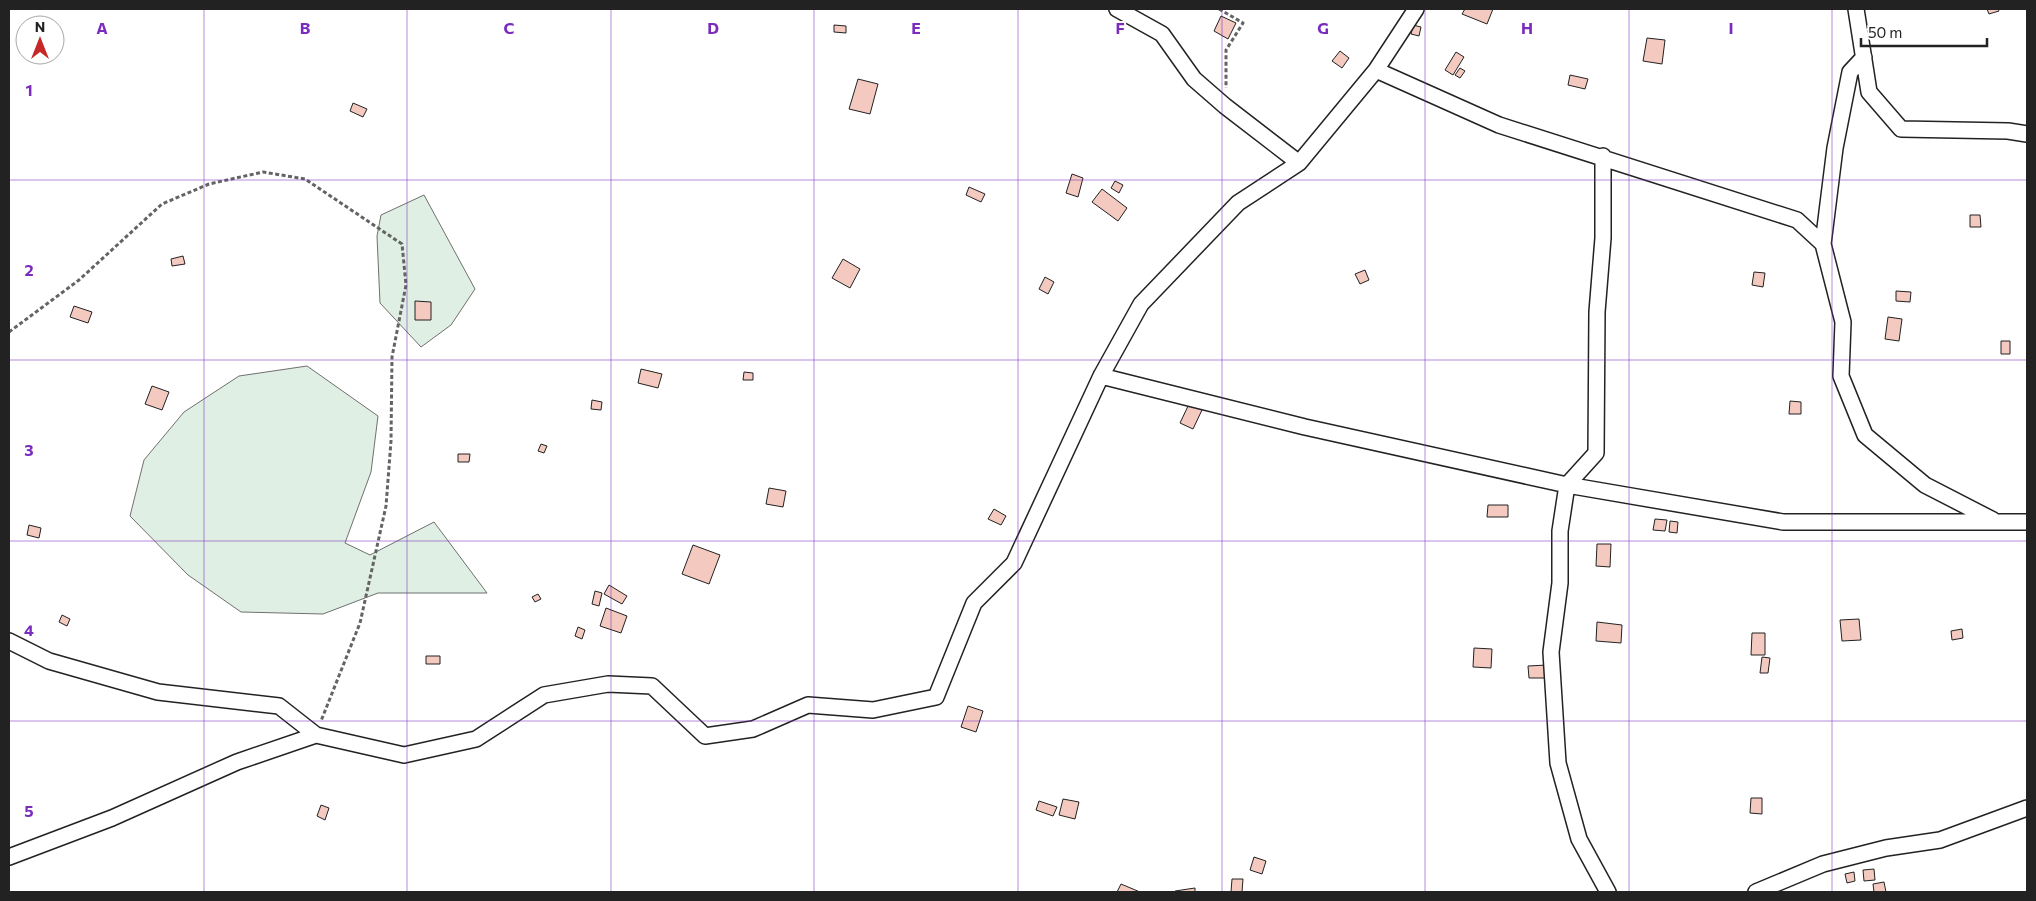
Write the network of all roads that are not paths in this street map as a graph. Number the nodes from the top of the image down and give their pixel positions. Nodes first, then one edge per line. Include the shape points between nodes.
1 (1117, 9) edge
2 (1416, 9) edge
3 (1856, 9) edge
4 (1864, 57) junction
5 (1376, 70) junction
6 (2027, 134) edge
7 (1603, 156) junction
8 (1299, 162) junction
9 (1823, 244) junction
10 (1101, 376) junction
11 (1567, 485) junction
12 (1995, 521) junction
13 (2027, 522) edge
14 (9, 641) edge
15 (316, 735) junction
16 (2027, 808) edge
17 (9, 857) edge
18 (1608, 892) edge
19 (1757, 892) edge

1 - 8 street via 1162,34 1194,79
2 - 5 street
3 - 4 street
4 - 6 street via 1869,92 1901,129
4 - 9 street via 1850,72 1835,148
5 - 7 street via 1499,125
5 - 8 street
7 - 9 street via 1797,220
7 - 11 street via 1603,238 1596,312 1596,453
8 - 10 street via 1238,203 1141,304
9 - 12 street via 1843,322 1841,376 1865,435 1925,485
10 - 11 street
10 - 15 street via 1014,563 974,603 936,697 873,710 808,705 752,729 705,736 652,686 608,684 544,695 476,739 404,755
11 - 12 street via 1783,522
11 - 18 street via 1560,531 1560,583 1552,652 1558,763 1579,839
12 - 13 street
14 - 15 street via 49,661 158,692 279,706
15 - 17 street via 237,762 112,818
16 - 19 street via 1940,840 1886,848 1823,864

